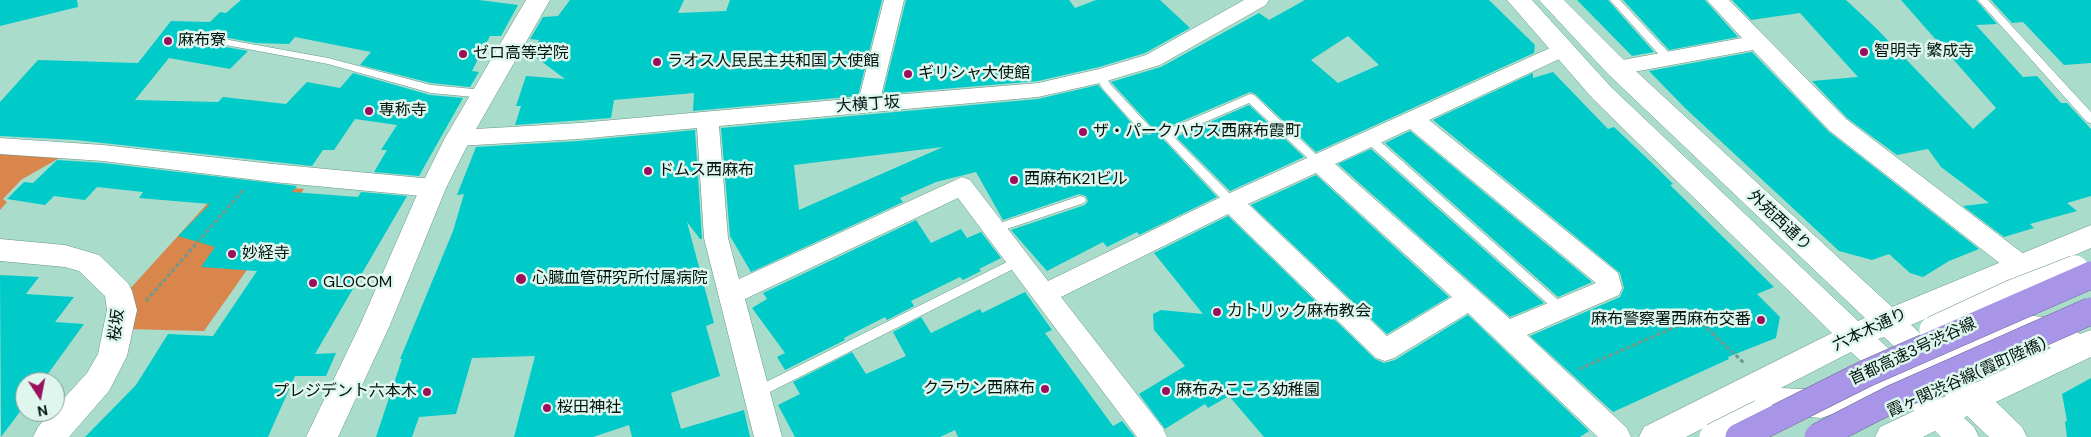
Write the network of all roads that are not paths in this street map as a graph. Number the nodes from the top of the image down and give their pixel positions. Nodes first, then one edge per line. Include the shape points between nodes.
1 (894, 0) edge
2 (1260, 0) edge
3 (1518, 0) edge
4 (1551, 0) edge
5 (1615, 0) edge
6 (1717, 0) edge
7 (1983, 0) edge
8 (534, 1) edge
9 (218, 41) dead end
10 (1757, 42) junction
11 (1561, 50) junction
12 (1667, 57) junction
13 (1617, 68) junction
14 (1100, 76) junction
15 (484, 94) junction
16 (868, 104) junction
17 (707, 119) junction
18 (1413, 119) junction
19 (2091, 119) edge
20 (1146, 130) dead end
21 (458, 138) junction
22 (1370, 139) junction
23 (0, 146) edge
24 (1320, 163) junction
25 (433, 188) junction
26 (1080, 200) dead end
27 (1231, 202) junction
28 (995, 229) junction
29 (2091, 236) edge
30 (0, 250) edge
31 (1019, 261) junction
32 (2091, 263) edge
33 (2020, 265) junction
34 (2091, 275) edge
35 (730, 294) junction
36 (1044, 294) junction
37 (1470, 299) junction
38 (1561, 309) junction
39 (2091, 311) edge
40 (1886, 321) junction
41 (1507, 332) junction
42 (1854, 336) junction
43 (2089, 342) edge
44 (1923, 356) junction
45 (1900, 379) junction
46 (756, 393) junction
47 (1969, 399) junction
48 (1938, 414) junction
49 (1710, 424) edge
50 (49, 437) edge
51 (322, 437) edge
52 (768, 437) edge
53 (1153, 437) edge
54 (1618, 437) edge
55 (1655, 437) edge
56 (1739, 437) edge
57 (1818, 437) edge
58 (1844, 437) edge
59 (1891, 437) edge
60 (1963, 437) edge
61 (2011, 437) edge

1 - 16 street
2 - 14 street, 大横丁坂 via 1153,60
3 - 11 main road, 外苑西通り
4 - 13 main road, 外苑西通り
5 - 12 lane
6 - 10 street
7 - 19 lane
8 - 15 main road
9 - 15 lane via 328,61 431,89
10 - 12 street
10 - 33 street via 1838,125
11 - 18 street
11 - 42 main road, 外苑西通り via 1608,100
12 - 13 street
13 - 40 main road, 外苑西通り
14 - 16 street, 大横丁坂 via 1038,90 973,98
14 - 20 lane via 1106,87
15 - 21 main road
16 - 17 street, 大横丁坂
17 - 21 street, 大横丁坂
17 - 35 street via 716,238
18 - 22 street
18 - 38 street via 1609,280 1610,288
21 - 25 main road
22 - 24 street
22 - 38 lane
23 - 25 street via 103,152
24 - 27 street
24 - 27 lane via 1250,98 1166,135
24 - 37 street
25 - 51 main road via 375,325
26 - 28 lane
27 - 36 street
27 - 37 street via 1384,350
28 - 31 street
28 - 35 street via 962,186
29 - 33 main road, 六本木通り
30 - 50 main road, 桜坂 via 65,256 89,263 118,291 122,310 112,356 98,382
31 - 36 street
31 - 46 lane
32 - 49 main road, bridge via 2013,294 1862,363
33 - 40 main road, 六本木通り
34 - 56 highway, 首都高速3号渋谷線, bridge via 1867,373
35 - 46 street
36 - 53 street
37 - 41 street
38 - 41 street
39 - 57 highway, 首都高速3号渋谷線, bridge via 1894,398
40 - 42 main road, 六本木通り
40 - 44 main road, 外苑西通り
41 - 54 street
42 - 44 main road via 1890,360
42 - 45 main road, 外苑西通り
42 - 49 main road, 六本木通り
43 - 44 main road via 2066,342 2043,329 2016,326
43 - 47 main road
43 - 58 main road, 霞ヶ関渋谷線(霞町陸橋) via 1901,407
44 - 47 main road, 外苑西通り
45 - 47 main road via 1940,382
45 - 48 main road, 外苑西通り
45 - 49 main road via 1821,404 1764,400 1719,406
46 - 52 street
47 - 48 main road
47 - 61 main road, 外苑西通り
48 - 59 main road
48 - 60 main road, 外苑西通り
49 - 55 main road, 六本木通り

